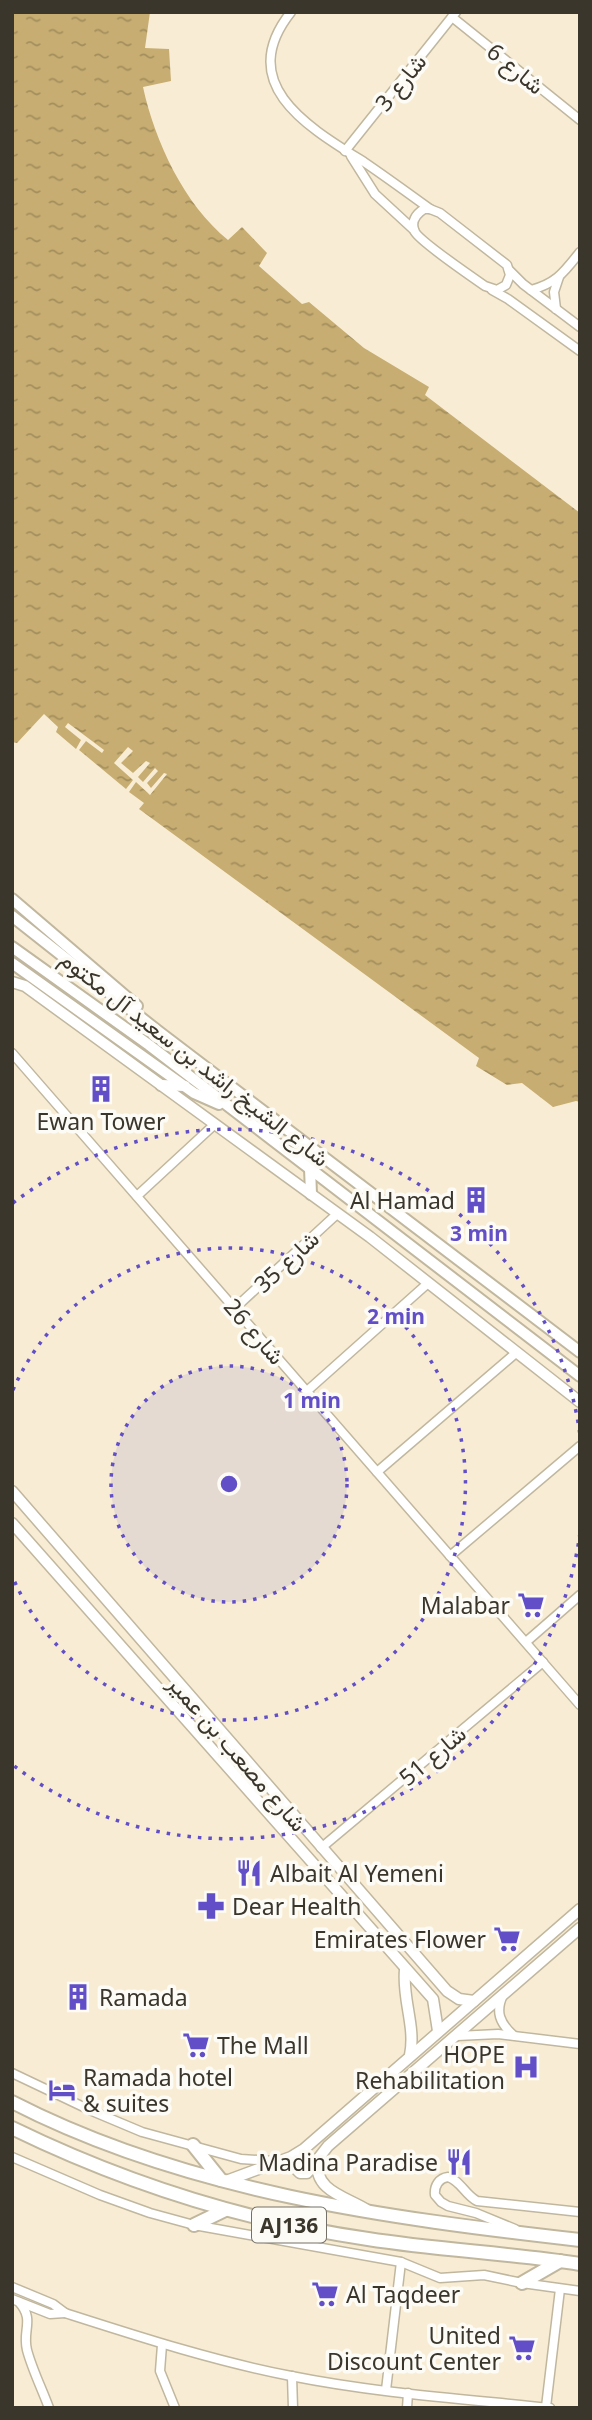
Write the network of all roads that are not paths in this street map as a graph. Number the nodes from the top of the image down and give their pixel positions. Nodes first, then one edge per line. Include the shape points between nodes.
1 (291, 12) edge
2 (454, 15) edge
3 (580, 120) edge
4 (348, 153) junction
5 (430, 209) junction
6 (415, 231) junction
7 (580, 251) edge
8 (509, 270) junction
9 (559, 277) junction
10 (492, 290) junction
11 (531, 290) junction
12 (556, 309) junction
13 (580, 327) edge
14 (580, 351) edge
15 (12, 899) edge
16 (12, 916) edge
17 (12, 947) edge
18 (12, 963) edge
19 (12, 982) edge
20 (159, 1032) junction
21 (12, 1053) edge
22 (160, 1085) junction
23 (185, 1086) junction
24 (226, 1105) junction
25 (215, 1124) junction
26 (310, 1168) junction
27 (311, 1194) junction
28 (136, 1196) junction
29 (337, 1214) junction
30 (427, 1284) junction
31 (234, 1308) junction
32 (517, 1352) junction
33 (580, 1352) edge
34 (580, 1376) edge
35 (307, 1391) junction
36 (580, 1402) edge
37 (580, 1446) edge
38 (377, 1472) junction
39 (12, 1491) edge
40 (12, 1523) edge
41 (450, 1556) junction
42 (580, 1595) edge
43 (526, 1642) junction
44 (543, 1662) junction
45 (580, 1705) edge
46 (321, 1848) junction
47 (580, 1909) edge
48 (580, 1928) edge
49 (405, 1970) junction
50 (447, 1991) junction
51 (503, 1994) junction
52 (433, 1999) junction
53 (474, 2001) junction
54 (438, 2031) junction
55 (513, 2035) junction
56 (454, 2036) junction
57 (580, 2043) edge
58 (410, 2055) junction
59 (12, 2073) edge
60 (12, 2102) edge
61 (12, 2128) edge
62 (193, 2145) junction
63 (304, 2149) junction
64 (12, 2157) edge
65 (276, 2161) junction
66 (318, 2161) junction
67 (224, 2181) junction
68 (225, 2210) junction
69 (370, 2212) junction
70 (580, 2212) edge
71 (194, 2225) junction
72 (524, 2234) junction
73 (580, 2240) edge
74 (560, 2261) junction
75 (401, 2262) junction
76 (580, 2264) edge
77 (522, 2283) junction
78 (12, 2287) edge
79 (560, 2289) junction
80 (580, 2291) edge
81 (16, 2300) edge
82 (45, 2312) junction
83 (65, 2313) junction
84 (28, 2328) junction
85 (162, 2345) junction
86 (292, 2376) junction
87 (386, 2390) junction
88 (408, 2393) junction
89 (49, 2408) edge
90 (175, 2408) edge
91 (293, 2408) edge
92 (407, 2408) edge
93 (548, 2408) edge

1 - 4 street via 272,46 271,76 296,113
2 - 3 street, شارع 6
2 - 4 street, شارع 3
4 - 5 street
4 - 6 street via 375,194
5 - 6 street via 416,216
5 - 8 street
6 - 10 street
7 - 9 street
8 - 10 street via 506,285
8 - 11 street
9 - 11 street
9 - 12 street via 554,292
10 - 14 street
11 - 12 street
12 - 13 street
15 - 20 main road via 130,999
16 - 20 main road, شارع الشيخ راشد بن سعيد آل مكتوم
17 - 24 main road, شارع الشيخ راشد بن سعيد آل مكتوم
18 - 23 main road
19 - 22 street via 25,986
20 - 33 main road, شارع الشيخ راشد بن سعيد آل مكتوم
21 - 28 street, شارع 26
22 - 23 main road
22 - 25 street
23 - 24 main road
24 - 26 main road, شارع الشيخ راشد بن سعيد آل مكتوم
25 - 27 street
25 - 28 street
26 - 27 main road
26 - 34 main road, شارع الشيخ راشد بن سعيد آل مكتوم
27 - 29 street
28 - 31 street, شارع 26
29 - 30 street
29 - 31 street, شارع 35
30 - 32 street
30 - 35 street
31 - 35 street, شارع 26
32 - 36 street
32 - 38 street
35 - 38 street, شارع 26
37 - 41 street
38 - 41 street, شارع 26
39 - 46 street, شارع مصعب بن عمير
40 - 49 street, شارع مصعب بن عمير
41 - 43 street, شارع 26
42 - 43 street
43 - 44 street, شارع 26
44 - 45 street, شارع 26
44 - 46 street, شارع 51
46 - 50 street, شارع مصعب بن عمير
47 - 53 street
48 - 51 street
49 - 52 street, شارع مصعب بن عمير
49 - 58 street
50 - 52 street via 443,2001
50 - 53 street, شارع مصعب بن عمير
51 - 55 street via 500,2021
51 - 56 street
52 - 54 street
53 - 54 street
54 - 58 street
55 - 56 street
55 - 57 street
56 - 66 street via 328,2146
58 - 63 street
59 - 62 street via 142,2132
60 - 67 main road, AJ136 via 99,2140
61 - 68 main road, AJ136 via 113,2173
62 - 65 street via 250,2161
62 - 67 main road
63 - 65 street
63 - 66 street via 295,2160 297,2171 307,2173
64 - 71 street via 100,2195
65 - 67 street
66 - 69 street via 318,2177 324,2186
67 - 69 main road, AJ136
68 - 71 main road
68 - 74 main road, AJ136 via 370,2240
69 - 72 main road, AJ136
70 - 72 street via 477,2201 448,2177 437,2184 435,2195 441,2202
71 - 75 street
72 - 73 main road, AJ136
74 - 76 main road, AJ136
74 - 77 main road
75 - 77 street via 440,2278 484,2275
75 - 87 street
77 - 79 street
78 - 83 street
79 - 80 street
79 - 93 street
81 - 82 street
81 - 84 street via 27,2314
82 - 83 street
82 - 84 street
83 - 85 street
84 - 89 street via 28,2352
85 - 86 street
85 - 90 street via 160,2371
86 - 87 street
86 - 91 street
87 - 88 street
88 - 92 street
88 - 93 street

